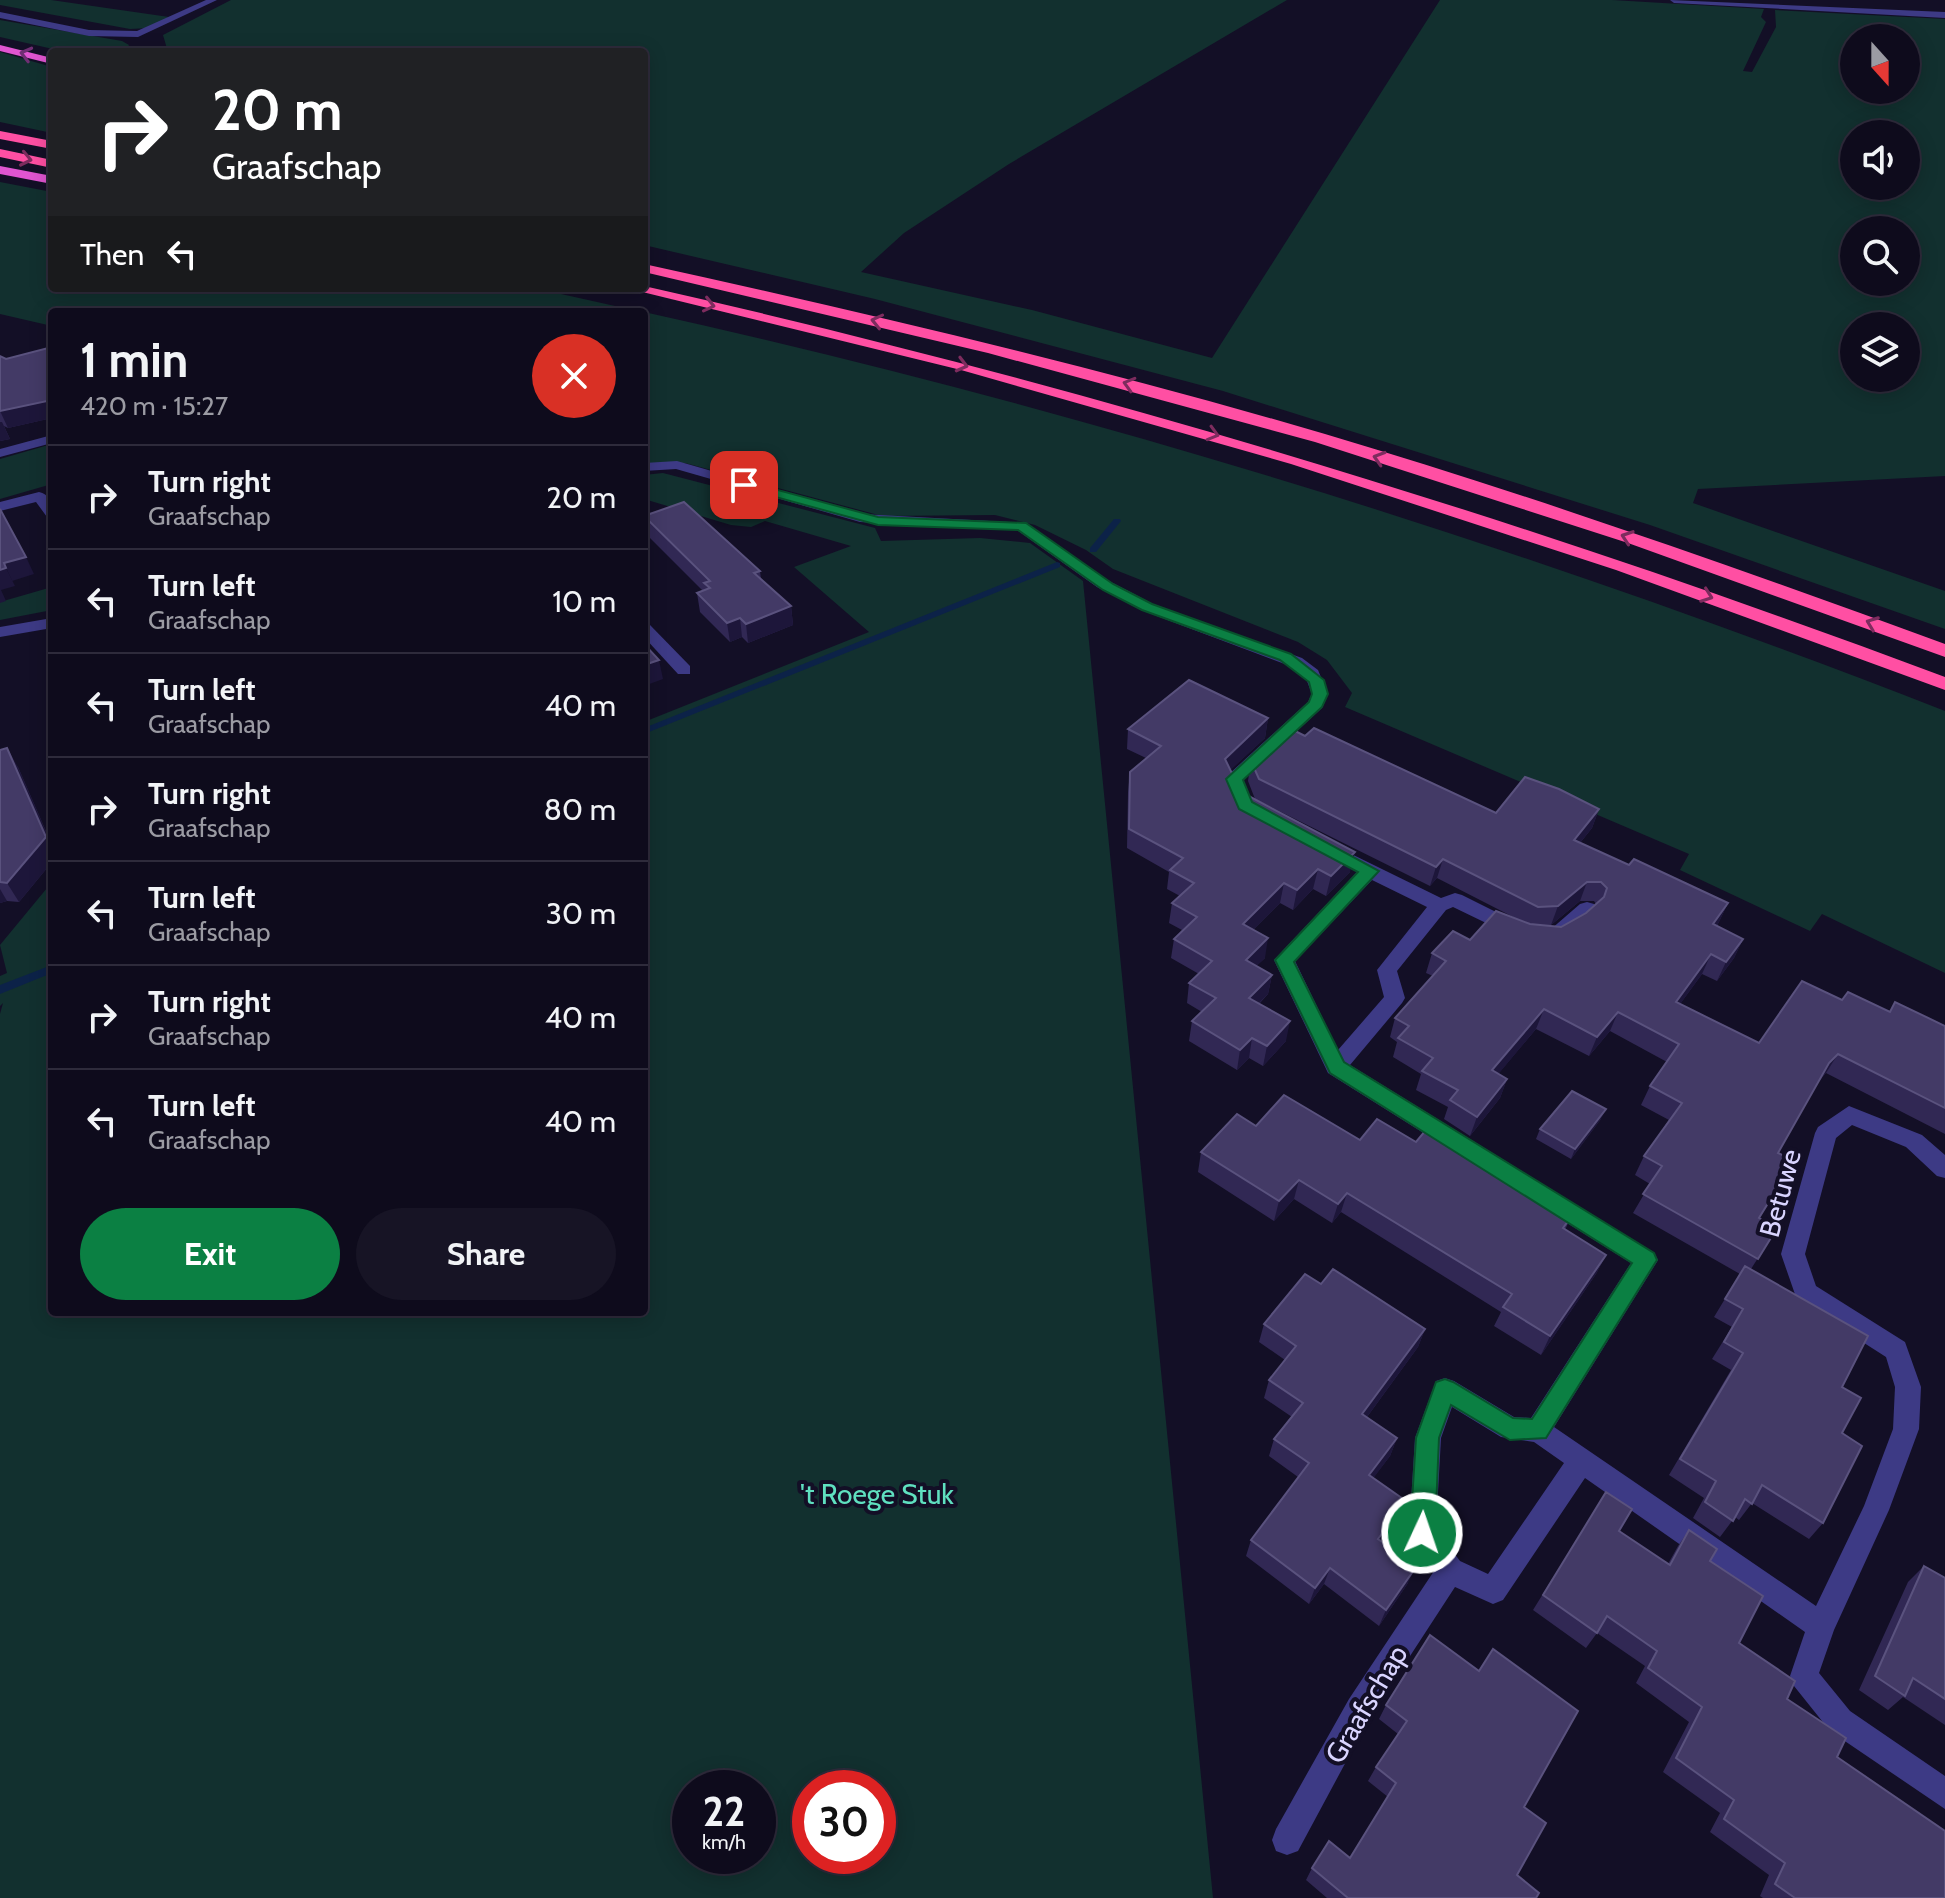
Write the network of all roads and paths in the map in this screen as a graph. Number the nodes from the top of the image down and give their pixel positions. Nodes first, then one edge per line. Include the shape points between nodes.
1 (213, 0) edge
2 (1674, 0) edge
3 (0, 15) edge
4 (1945, 15) edge
5 (0, 48) edge
6 (48, 60) edge
7 (0, 135) edge
8 (48, 144) edge
9 (0, 153) edge
10 (48, 163) edge
11 (0, 170) edge
12 (48, 179) edge
13 (648, 269) edge
14 (648, 291) edge
15 (48, 440) edge
16 (0, 453) edge
17 (648, 467) edge
18 (48, 506) edge
19 (0, 507) edge
20 (48, 624) edge
21 (0, 632) edge
22 (648, 632) edge
23 (1945, 651) edge
24 (684, 670) dead end
25 (1945, 684) edge
26 (1259, 813) edge
27 (1314, 842) edge
28 (1370, 871) junction
29 (1439, 905) junction
30 (1587, 909) edge
31 (1336, 1067) junction
32 (1945, 1169) edge
33 (1538, 1430) junction
34 (1582, 1460) junction
35 (1450, 1571) junction
36 (1821, 1626) junction
37 (1945, 1794) edge
38 (1287, 1840) dead end

1 - 3 street via 138,34 89,33
2 - 4 street
6 -> 5 highway
7 - 8 highway
9 -> 10 highway
11 - 12 highway
23 -> 13 highway via 1630,538 1312,436 1111,379
14 -> 25 highway via 921,355 1307,462 1606,560
15 - 16 street
17 - 26 street via 677,465 878,521 1021,526 1103,584 1147,607 1296,662 1316,680 1316,704 1234,779 1245,805
18 - 19 street via 39,496
20 - 21 street
22 - 24 street
27 - 28 street
28 - 29 street
28 - 31 street via 1284,960
29 - 30 street via 1455,900 1535,936 1557,935
29 - 31 street via 1387,970 1395,998
31 - 33 street via 1646,1260
32 - 36 street, Betuwe via 1914,1141 1849,1115 1826,1133 1793,1254 1806,1293 1896,1350 1908,1387 1906,1429 1876,1510
33 - 34 street
33 - 35 street via 1510,1429 1445,1389 1428,1438 1422,1533
34 - 35 street via 1493,1590
34 - 36 street
35 - 38 street, Graafschap via 1359,1709
36 - 37 street via 1804,1676 1840,1721

